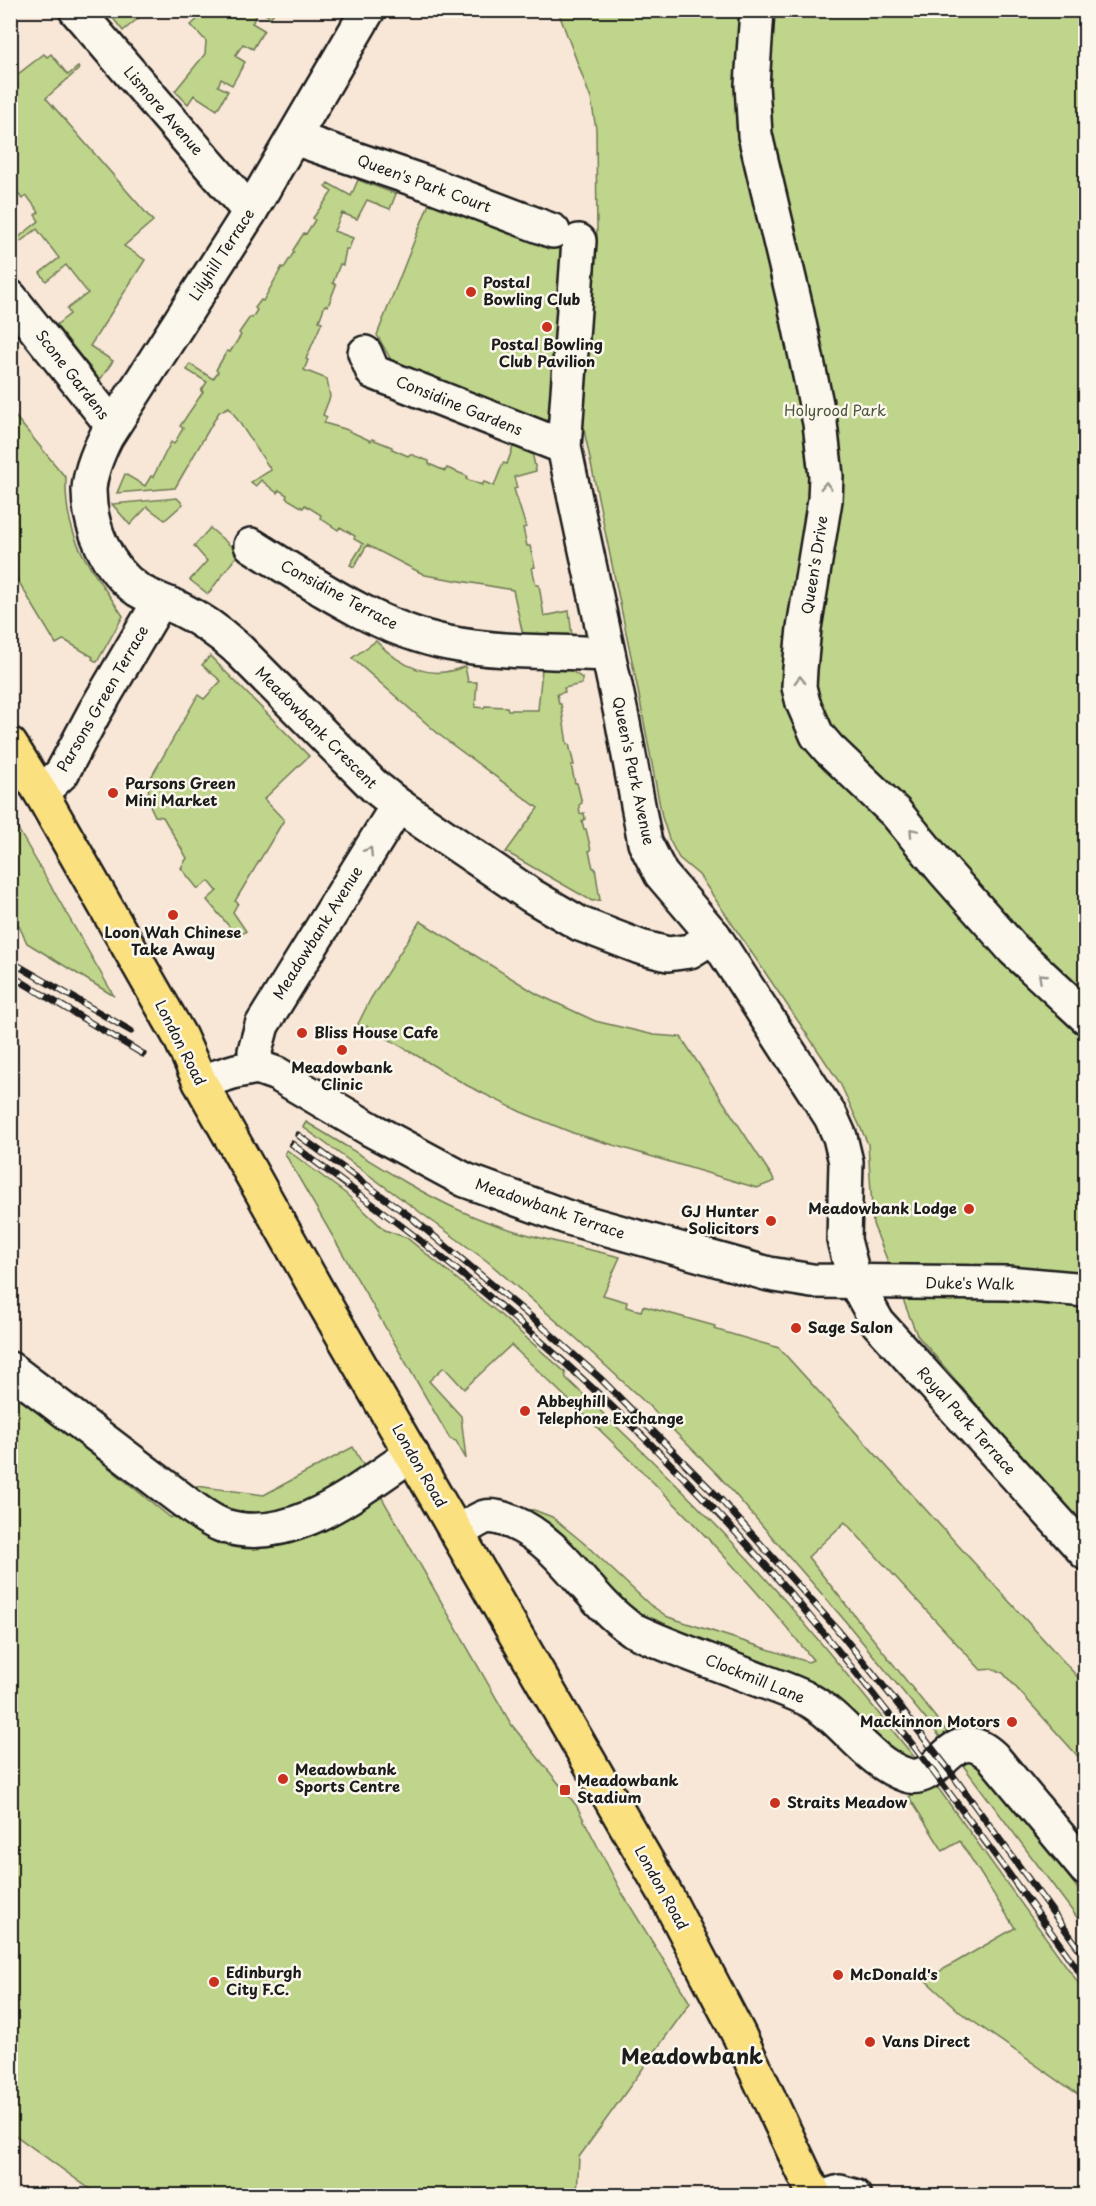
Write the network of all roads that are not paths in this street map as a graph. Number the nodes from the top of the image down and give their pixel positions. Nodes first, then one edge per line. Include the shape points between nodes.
1 (76, 10) edge
2 (368, 10) edge
3 (758, 10) edge
4 (294, 138) junction
5 (250, 212) junction
6 (566, 236) joint
7 (10, 297) edge
8 (364, 353) dead end
9 (112, 425) junction
10 (564, 447) junction
11 (90, 504) joint
12 (251, 545) dead end
13 (160, 601) junction
14 (608, 654) junction
15 (10, 744) edge
16 (41, 793) junction
17 (398, 805) junction
18 (714, 936) junction
19 (1086, 1017) edge
20 (257, 1067) junction
21 (200, 1082) junction
22 (855, 1282) junction
23 (1086, 1290) edge
24 (10, 1369) edge
25 (412, 1454) junction
26 (457, 1533) junction
27 (1086, 1553) edge
28 (1086, 1869) edge
29 (815, 2196) edge
30 (827, 2196) edge
31 (854, 2196) edge

1 - 5 street, Lismore Avenue
2 - 4 street, Lilyhill Terrace
19 -> 3 street, Queen's Drive via 1014,950 896,813 829,749 803,704 800,669 804,628 826,476 820,423 755,135 752,85
4 - 5 street, Lilyhill Terrace
4 - 6 street, Queen's Park Court
5 - 9 street, Lilyhill Terrace
6 - 10 street, Queen's Park Avenue
7 - 9 street, Scone Gardens
8 - 10 street, Considine Gardens via 373,372
9 - 11 street, Lilyhill Terrace via 93,472
10 - 14 street, Queen's Park Avenue
11 - 13 street, Meadowbank Crescent via 100,543 109,560 132,585
12 - 14 street, Considine Terrace via 359,609 435,640 487,648
13 - 16 street, Parsons Green Terrace via 62,773
13 - 17 street, Meadowbank Crescent via 189,613 227,639 353,767
14 - 18 street, Queen's Park Avenue via 645,843 661,874
15 - 16 main road, London Road
16 - 21 main road, London Road via 180,1037
17 - 18 street, Meadowbank Crescent via 580,924 668,954 690,951
20 -> 17 street, Meadowbank Avenue via 255,1051 262,1025
18 - 22 street, Queen's Park Avenue via 840,1137 846,1162 844,1240
20 - 21 street
20 - 22 street, Meadowbank Terrace via 277,1074 456,1175 515,1199 768,1274
21 - 25 main road, London Road
22 - 23 street, Duke's Walk via 1007,1283
22 - 27 street, Royal Park Terrace via 878,1323
24 - 25 street via 185,1502 224,1526 274,1530 310,1517
25 - 26 main road, London Road
26 - 28 street, Clockmill Lane via 490,1517 531,1531 556,1551 613,1615 631,1629 802,1697 839,1721 867,1749 905,1775 924,1774 958,1746 982,1749 993,1757
26 - 29 main road, London Road via 687,1934
30 - 31 street

